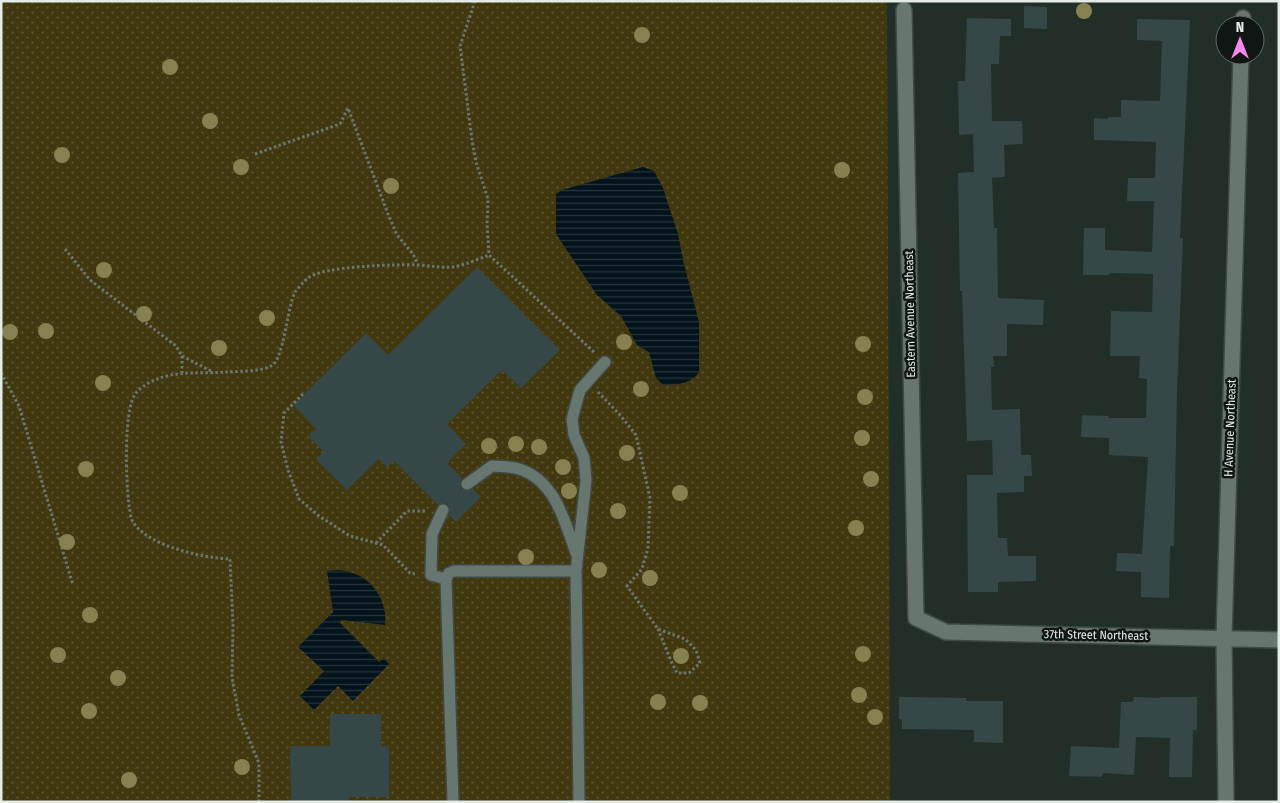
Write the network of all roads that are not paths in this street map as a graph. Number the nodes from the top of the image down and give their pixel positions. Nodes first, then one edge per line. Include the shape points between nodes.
1 (904, 10) dead end
2 (1242, 65) edge
3 (605, 362) road end
4 (467, 484) dead end
5 (442, 512) road end
6 (577, 555) junction
7 (576, 571) junction
8 (446, 579) junction
9 (916, 618) joint
10 (1224, 638) junction
11 (1279, 640) edge
12 (453, 802) edge
13 (579, 802) edge
14 (1226, 802) edge

1 - 9 street, Eastern Avenue Northeast
2 - 10 street, H Avenue Northeast
3 - 6 lane via 580,390 572,419 574,435 584,458 586,480
4 - 6 lane via 492,466 519,469 544,483 559,508
5 - 8 lane via 432,534 431,575
6 - 7 lane
7 - 8 lane via 454,571
7 - 13 lane
8 - 12 lane
9 - 10 street, 37th Street Northeast via 946,632
10 - 11 street, 37th Street Northeast
10 - 14 street, H Avenue Northeast

